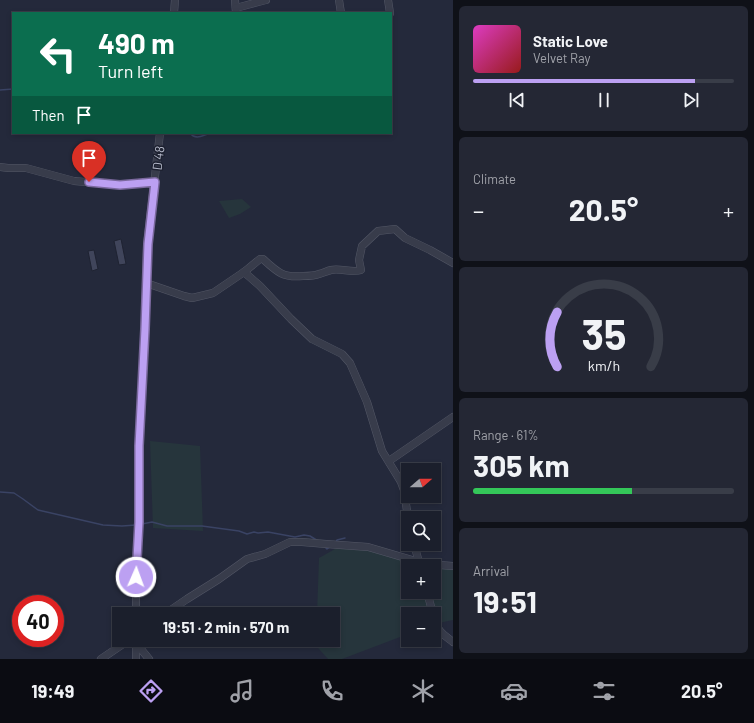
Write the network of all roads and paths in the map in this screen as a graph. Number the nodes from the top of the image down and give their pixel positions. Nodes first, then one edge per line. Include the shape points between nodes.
1 (175, 0) edge
2 (234, 0) edge
3 (266, 0) edge
4 (339, 0) edge
5 (388, 0) edge
6 (236, 10) edge
7 (174, 12) edge
8 (341, 12) edge
9 (390, 12) edge
10 (160, 134) edge
11 (0, 167) edge
12 (155, 182) junction
13 (453, 264) edge
14 (244, 272) junction
15 (146, 283) junction
16 (453, 417) edge
17 (389, 462) junction
18 (407, 511) edge
19 (405, 559) edge
20 (441, 565) edge
21 (453, 566) edge
22 (136, 607) edge
23 (175, 607) edge
24 (441, 633) edge
25 (453, 642) edge
26 (123, 647) edge
27 (135, 647) edge
28 (139, 647) edge
29 (102, 659) edge
30 (136, 659) edge
31 (149, 659) edge

1 - 7 street
2 - 6 street
3 - 6 street
4 - 8 street
5 - 9 street
10 - 12 street, D 48
11 - 12 street via 26,168 74,181 120,185
12 - 15 street, D 48
13 - 14 street via 405,238 395,229 378,231 362,246 359,260 361,270 358,272 330,270 317,275 289,276 282,274 262,259
14 - 15 street via 213,292 192,298
14 - 17 street via 312,339 342,354 350,363 367,402 382,451
15 - 22 street, D 48
16 - 17 street
17 - 18 street via 404,490
19 - 23 street via 368,547 290,542 247,559
20 - 21 street
24 - 25 street
26 - 29 street
27 - 30 street
28 - 31 street

